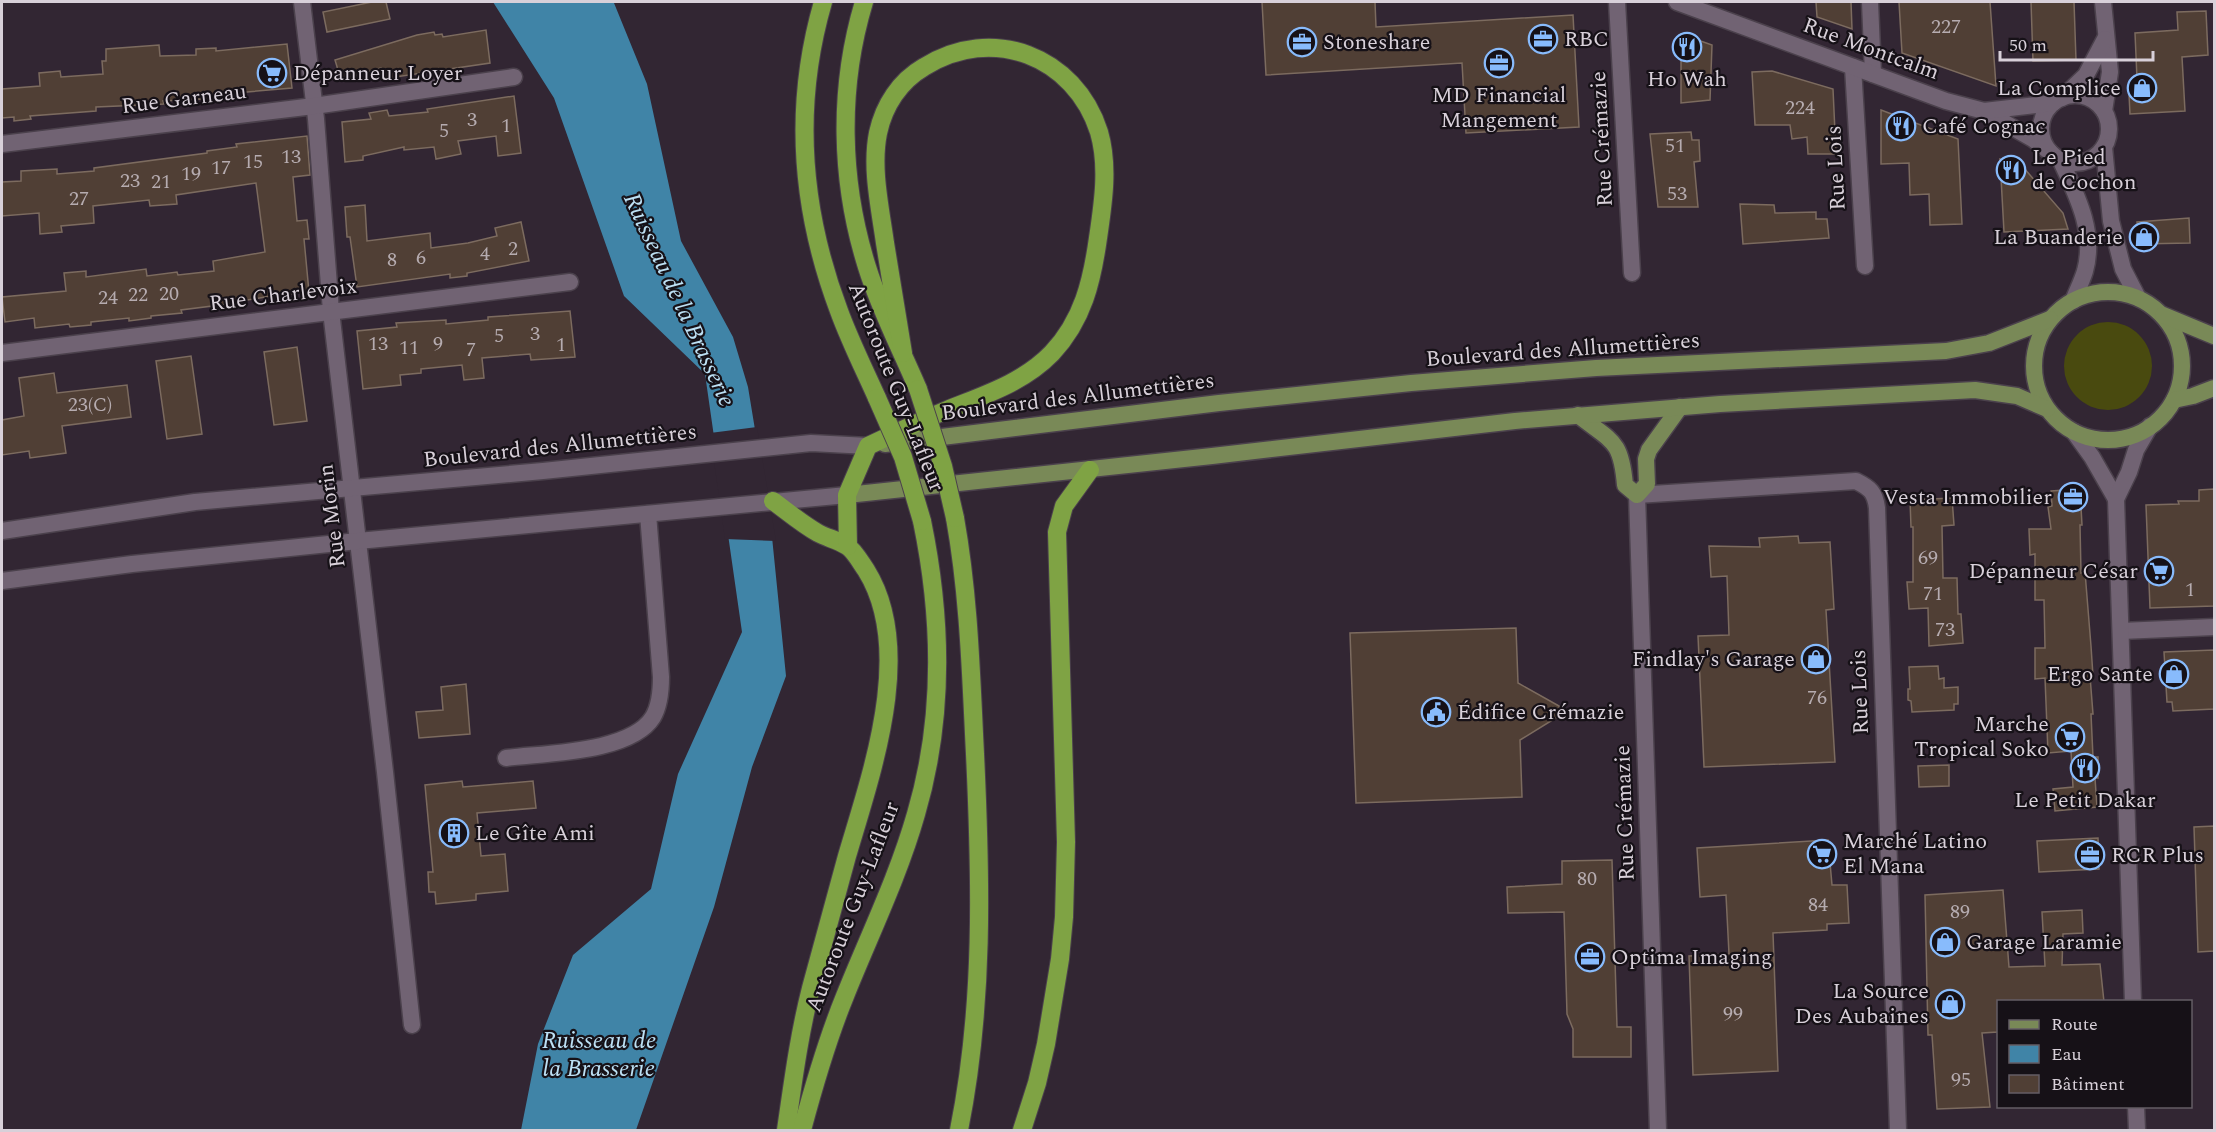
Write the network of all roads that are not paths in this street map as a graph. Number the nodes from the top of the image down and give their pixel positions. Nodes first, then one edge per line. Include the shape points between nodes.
1 (303, 2) edge
2 (823, 2) edge
3 (864, 2) edge
4 (1617, 2) edge
5 (1677, 2) edge
6 (1870, 2) edge
7 (2103, 2) edge
8 (2105, 39) junction
9 (1853, 67) junction
10 (1873, 74) junction
11 (514, 78) dead end
12 (2057, 101) junction
13 (314, 106) junction
14 (1984, 111) junction
15 (2104, 111) junction
16 (2, 144) edge
17 (2104, 147) junction
18 (2055, 156) junction
19 (1865, 266) dead end
20 (1632, 273) dead end
21 (570, 282) dead end
22 (2138, 298) junction
23 (2073, 301) junction
24 (331, 311) junction
25 (2162, 314) junction
26 (2050, 319) junction
27 (2214, 336) edge
28 (2, 353) edge
29 (903, 353) junction
30 (2214, 388) edge
31 (2174, 400) junction
32 (1680, 407) junction
33 (2047, 409) junction
34 (1578, 415) junction
35 (2150, 426) junction
36 (2074, 432) junction
37 (868, 447) junction
38 (1090, 470) junction
39 (352, 489) junction
40 (847, 495) junction
41 (1637, 495) junction
42 (2116, 500) junction
43 (786, 506) junction
44 (648, 514) junction
45 (2, 531) edge
46 (358, 541) junction
47 (848, 546) junction
48 (2, 581) edge
49 (2214, 627) edge
50 (2121, 631) junction
51 (506, 758) dead end
52 (2133, 1000) edge
53 (412, 1025) dead end
54 (2136, 1108) edge
55 (786, 1131) edge
56 (801, 1131) edge
57 (959, 1131) edge
58 (1022, 1131) edge
59 (1658, 1131) edge
60 (1898, 1131) edge
61 (2137, 1131) edge

1 - 13 street, Rue Morin
2 - 56 highway, Autoroute Guy-Lafleur, bridge via 806,89 807,189 827,277 903,457 922,521 935,605 937,664 936,710 916,813 844,998
3 - 29 highway, Autoroute Guy-Lafleur via 848,75 847,167 867,267
4 - 20 street, Rue Crémazie
5 - 9 street, Rue Montcalm
6 - 10 street
7 - 8 street
8 - 12 street via 2086,75
8 - 15 street via 2110,72
9 - 10 street, Rue Montcalm
9 - 19 street, Rue Lois
10 - 14 street, Rue Montcalm
11 - 13 street, Rue Garneau
12 - 14 street, Rue Montcalm
12 - 15 street via 2080,96 2097,103
12 - 18 street via 2042,122 2045,144
13 - 16 street, Rue Garneau
13 - 24 street, Rue Morin
14 - 18 street, Rue Montcalm
15 - 17 street via 2109,129
17 - 18 street via 2079,162
17 - 22 street via 2111,221 2123,269
18 - 23 street via 2080,202 2088,237 2085,272
21 - 24 street, Rue Charlevoix
22 - 23 main road via 2104,292
22 - 25 main road
23 - 26 main road
24 - 28 street, Rue Charlevoix
24 - 39 street, Rue Morin
25 - 27 main road
25 - 31 main road via 2181,351 2181,380
26 - 33 main road via 2036,346 2034,363 2037,386
26 - 37 main road, Boulevard des Allumettières via 1989,343 1946,351 1606,367 1411,383 1230,401
29 - 37 highway via 876,170 878,132 886,108 914,74 956,52 995,48 1033,56 1055,69 1076,89 1089,109 1101,143 1104,173 1100,227 1082,309 1052,352 1021,378
29 - 57 highway, Autoroute Guy-Lafleur, bridge via 937,444 955,518 969,639 979,882 976,1006
30 - 31 main road
31 - 35 main road via 2168,411
32 - 33 main road via 1975,390 2017,396
32 - 34 main road
32 - 41 main road via 1649,450 1647,484
33 - 36 main road
34 - 38 main road
34 - 41 main road via 1618,447 1625,485
35 - 36 main road via 2138,434 2113,440 2088,438
35 - 42 street
36 - 42 street
37 - 39 street, Boulevard des Allumettières via 811,443
37 - 40 highway
38 - 40 main road
38 - 58 highway via 1064,506 1057,532 1066,842 1064,917 1046,1044
39 - 45 street, Boulevard des Allumettières via 195,502
39 - 46 street, Rue Morin
40 - 43 street
40 - 47 highway
41 - 59 street, Rue Crémazie
41 - 60 street, Rue Lois via 1856,481 1875,495
42 - 50 street
43 - 44 street
43 - 47 highway via 815,532
44 - 46 street
44 - 51 street via 661,677 654,717 634,734 610,745
46 - 48 street
46 - 53 street, Rue Morin
47 - 55 highway via 871,579 886,620 885,706 873,769 800,1031
49 - 50 street
50 - 52 street
54 - 61 street

